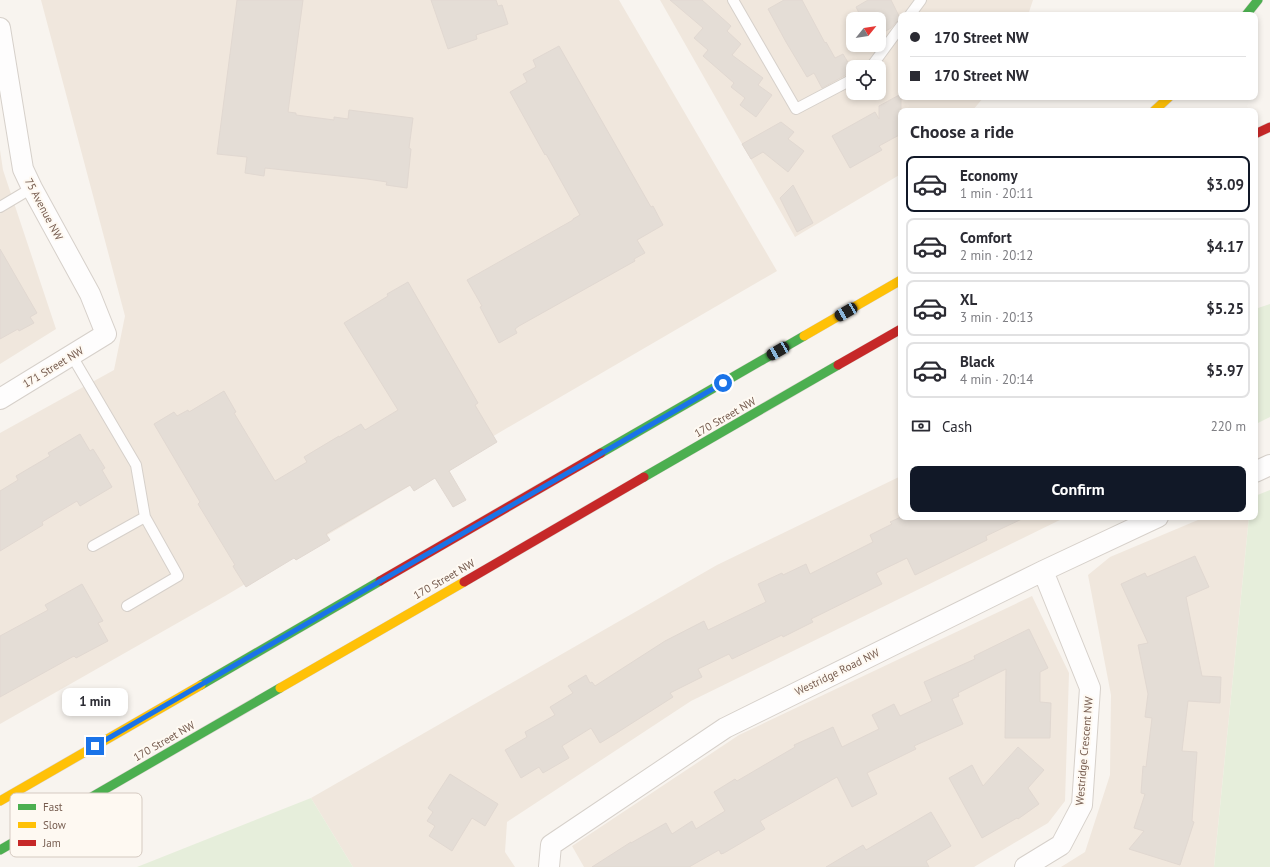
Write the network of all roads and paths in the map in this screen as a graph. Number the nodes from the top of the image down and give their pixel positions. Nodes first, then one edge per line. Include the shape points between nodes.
1 (734, 0) edge
2 (921, 0) edge
3 (1258, 0) edge
4 (912, 12) edge
5 (1248, 12) edge
6 (0, 28) edge
7 (898, 30) edge
8 (876, 60) edge
9 (846, 83) edge
10 (1166, 100) edge
11 (1157, 108) edge
12 (1270, 127) edge
13 (1258, 133) edge
14 (32, 188) junction
15 (0, 207) edge
16 (898, 282) edge
17 (898, 331) edge
18 (106, 334) joint
19 (72, 356) junction
20 (0, 399) edge
21 (1270, 465) edge
22 (1258, 471) edge
23 (145, 517) junction
24 (1152, 520) edge
25 (93, 546) dead end
26 (1043, 571) junction
27 (127, 606) dead end
28 (14, 793) edge
29 (99, 793) edge
30 (10, 795) edge
31 (0, 801) edge
32 (10, 844) edge
33 (0, 850) edge
34 (549, 867) edge
35 (1025, 867) edge

1 - 9 lane via 796,109
2 - 4 lane
3 - 5 main road
6 - 14 street, 75 Avenue NW via 23,169
7 - 8 lane
10 - 11 main road
12 - 13 main road
14 - 15 lane
14 - 18 street, 75 Avenue NW via 90,294
16 - 28 main road
17 - 29 main road, 170 Street NW
18 - 19 street, 171 Street NW
19 - 20 street, 171 Street NW
19 - 23 lane via 136,465
21 - 22 street
23 - 25 lane
23 - 27 lane via 178,576
24 - 26 street, Westridge Road NW
26 - 34 street, Westridge Road NW via 725,728 552,845
26 - 35 street, Westridge Crescent NW via 1090,688 1082,805 1061,845
30 - 31 main road
32 - 33 main road, 170 Street NW

